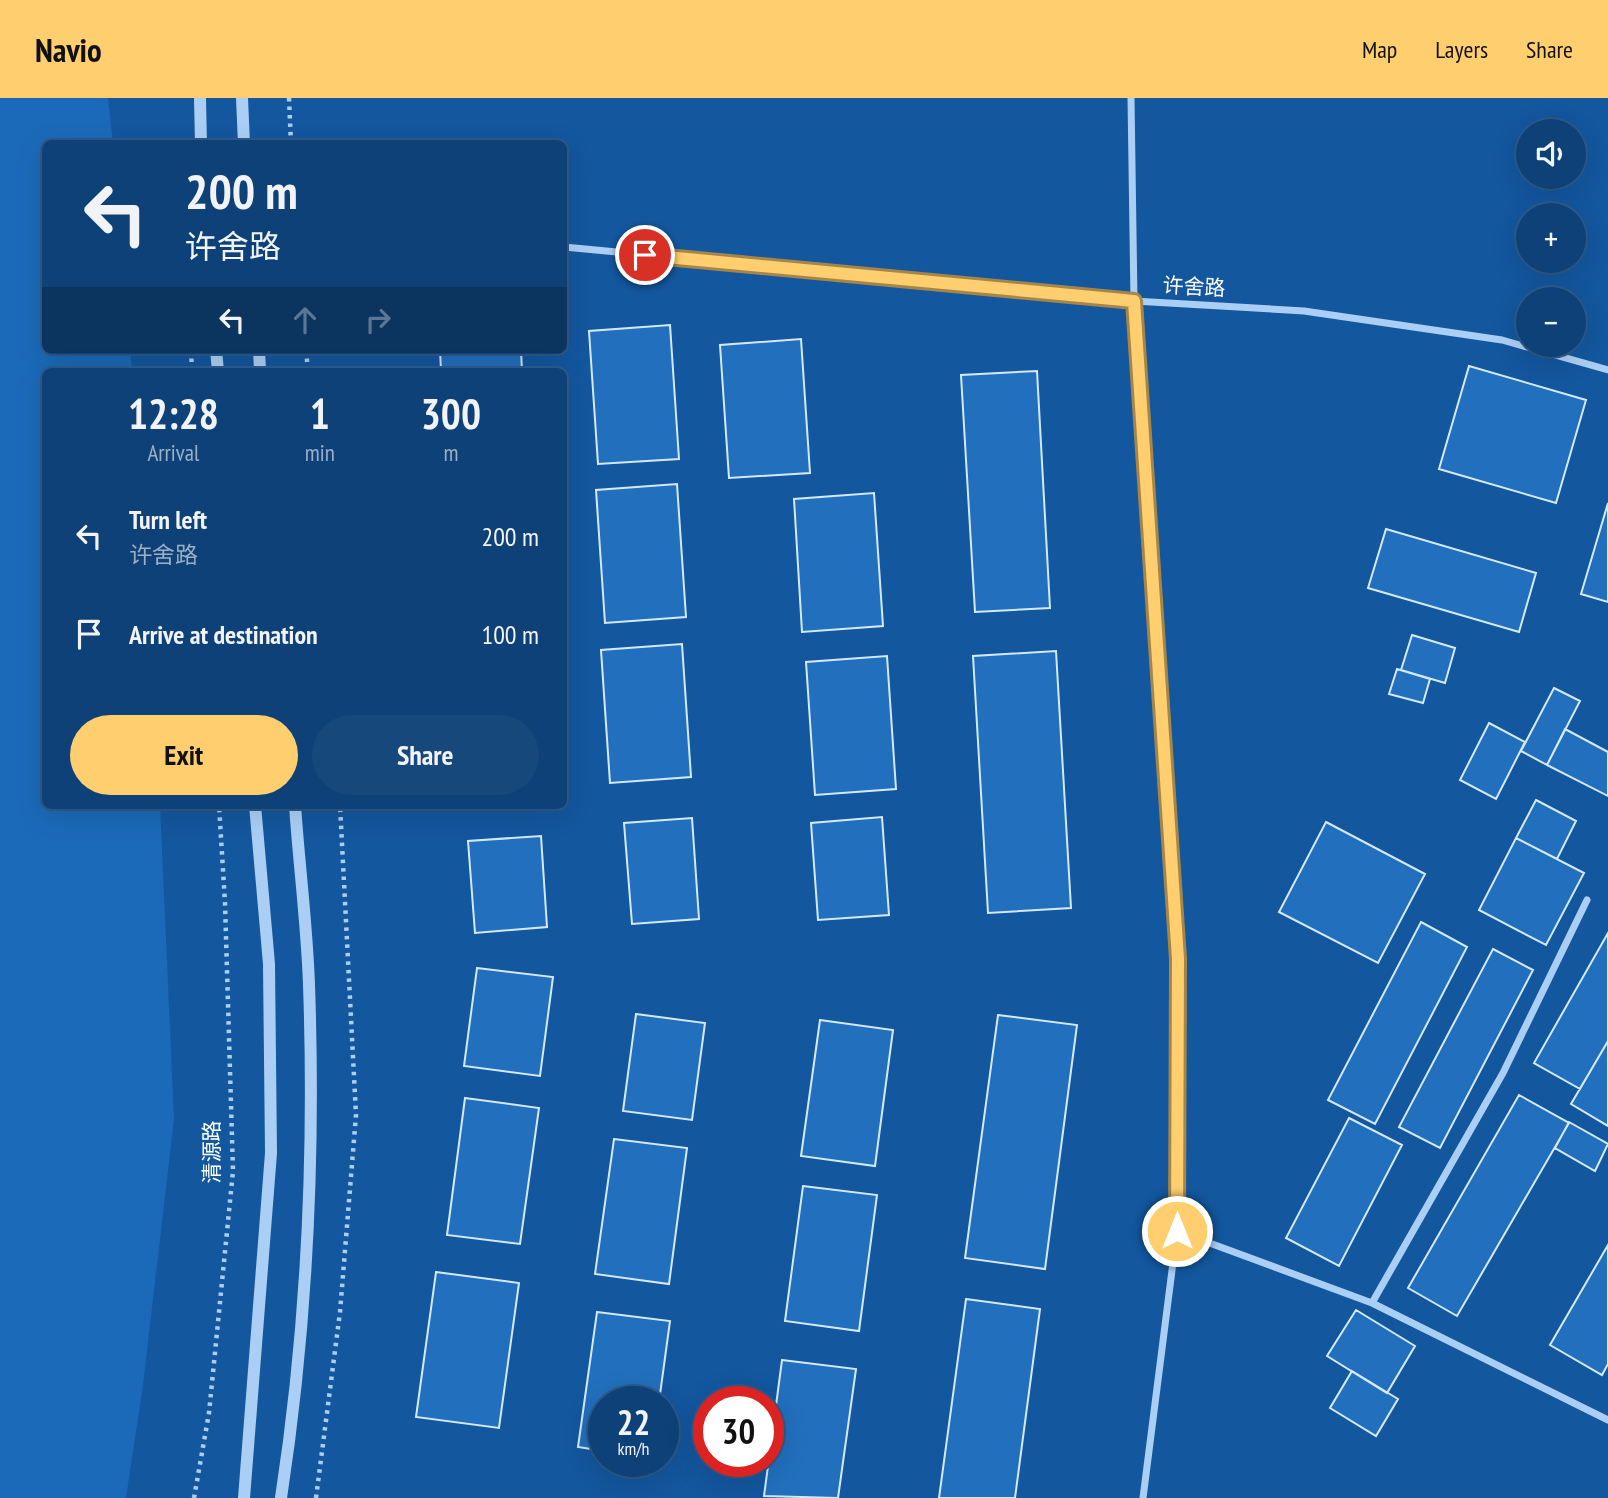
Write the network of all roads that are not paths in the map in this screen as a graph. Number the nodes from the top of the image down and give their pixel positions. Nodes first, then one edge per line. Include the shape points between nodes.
1 (200, 98) edge
2 (242, 98) edge
3 (1131, 98) edge
4 (201, 140) edge
5 (244, 140) edge
6 (567, 247) edge
7 (1134, 301) junction
8 (1608, 370) edge
9 (255, 809) edge
10 (295, 809) edge
11 (1587, 900) dead end
12 (1177, 1231) junction
13 (1373, 1303) junction
14 (1608, 1420) edge
15 (244, 1498) edge
16 (281, 1498) edge
17 (1143, 1498) edge

1 - 4 street
2 - 5 street
3 - 7 street
6 - 7 street, 许舍路
7 - 8 street, 许舍路 via 1304,311 1502,340
7 - 12 street via 1178,959
9 - 15 street via 269,964 271,1153
10 - 16 street via 309,984 309,1202 297,1395
11 - 13 street via 1503,1073
12 - 13 street
12 - 17 street
13 - 14 street

